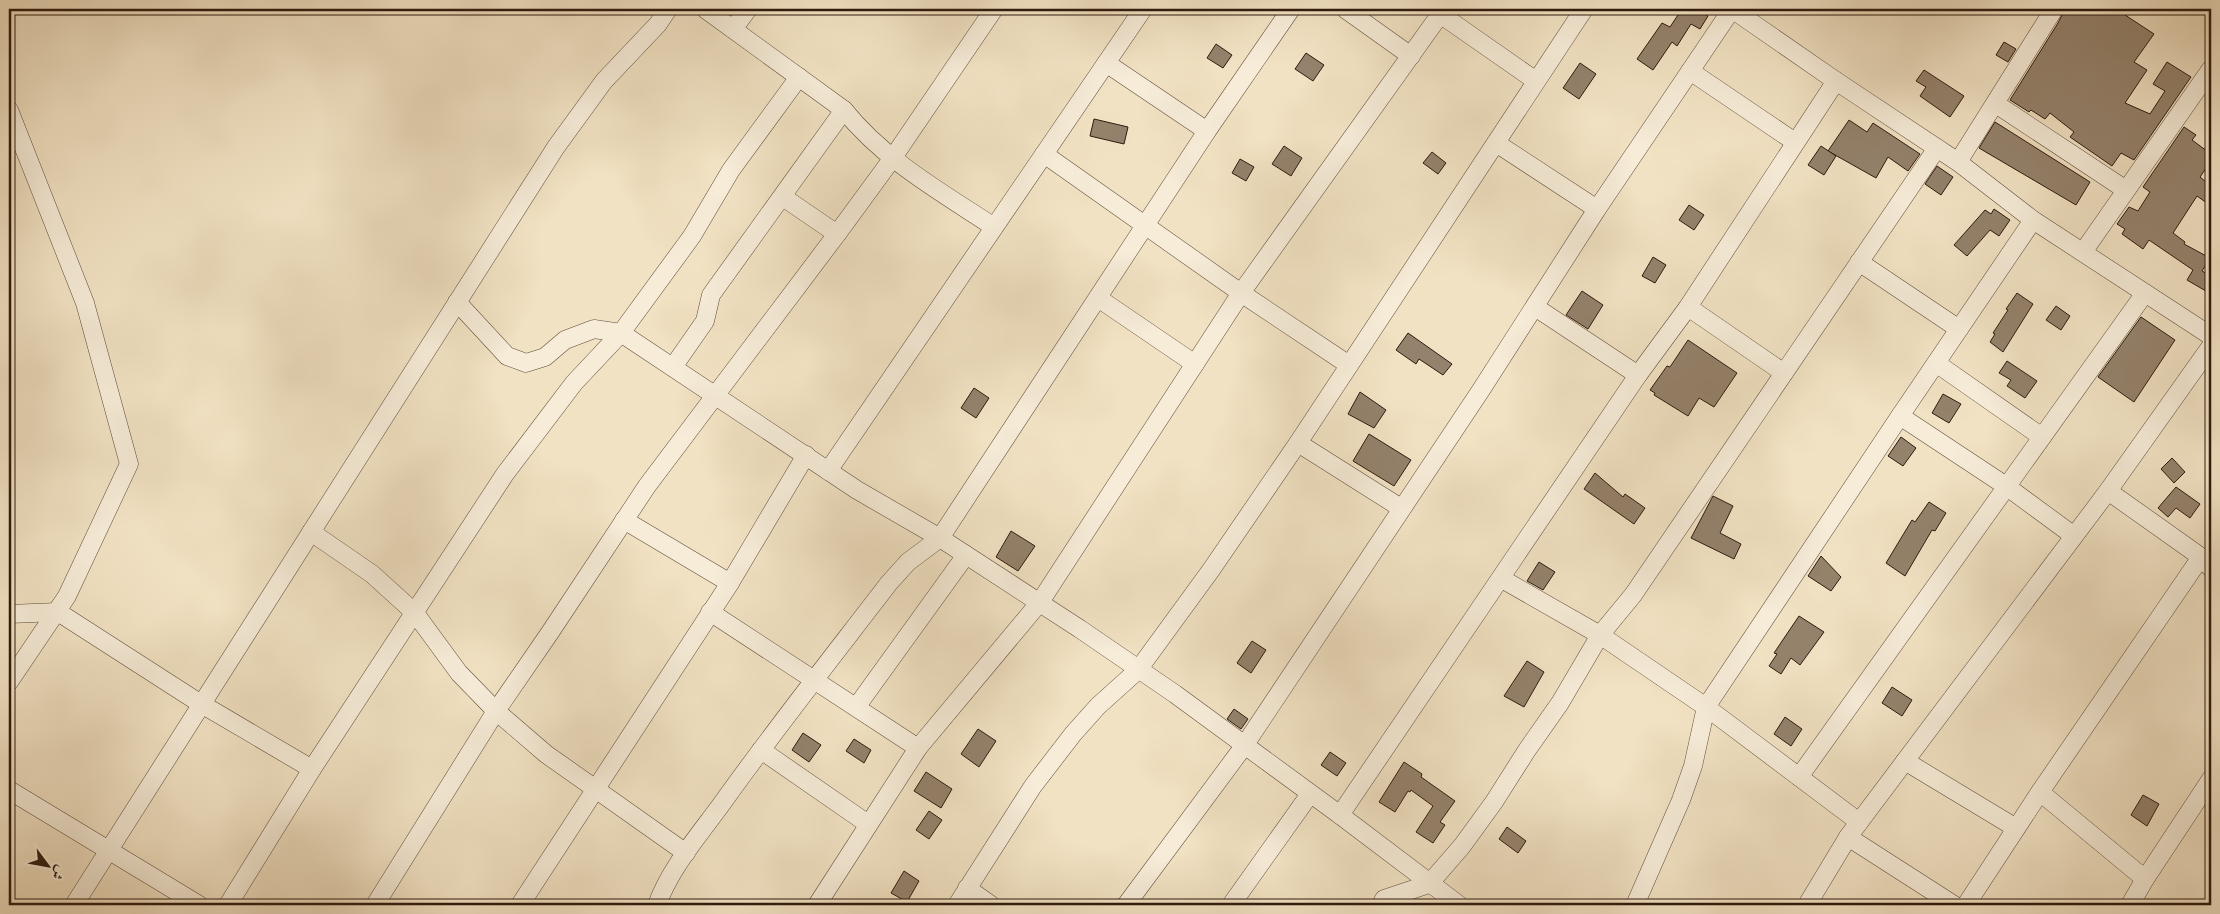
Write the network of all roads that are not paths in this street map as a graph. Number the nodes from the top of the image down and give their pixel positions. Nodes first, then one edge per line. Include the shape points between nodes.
1 (668, 9) edge
2 (706, 9) edge
3 (748, 9) edge
4 (994, 9) edge
5 (1143, 9) edge
6 (1291, 9) edge
7 (1345, 9) edge
8 (1584, 9) edge
9 (1732, 9) edge
10 (2054, 9) edge
11 (1442, 12) edge
12 (733, 29) junction
13 (1411, 56) junction
14 (1106, 63) junction
15 (2211, 69) edge
16 (1690, 71) junction
17 (799, 77) junction
18 (1536, 81) junction
19 (1836, 81) junction
20 (1996, 104) junction
21 (9, 110) edge
22 (844, 110) junction
23 (1207, 131) junction
24 (1795, 142) junction
25 (1496, 143) junction
26 (1937, 148) junction
27 (1044, 154) junction
28 (892, 159) junction
29 (1958, 162) junction
30 (2126, 190) junction
31 (783, 197) junction
32 (1597, 209) junction
33 (2033, 220) junction
34 (1146, 225) junction
35 (994, 227) junction
36 (837, 234) junction
37 (2083, 252) junction
38 (1859, 262) junction
39 (1241, 293) junction
40 (2145, 294) junction
41 (1098, 298) junction
42 (458, 302) junction
43 (1535, 307) junction
44 (1688, 307) junction
45 (1959, 329) junction
46 (621, 333) junction
47 (2211, 336) edge
48 (2211, 346) edge
49 (1936, 363) junction
50 (1195, 364) junction
51 (1349, 365) junction
52 (673, 367) junction
53 (1784, 373) junction
54 (1638, 375) junction
55 (716, 396) junction
56 (1900, 416) junction
57 (2042, 437) junction
58 (1298, 443) junction
59 (806, 455) junction
60 (828, 471) junction
61 (2006, 486) junction
62 (2108, 491) junction
63 (1401, 508) junction
64 (624, 520) junction
65 (311, 532) junction
66 (2074, 536) junction
67 (940, 538) junction
68 (966, 556) junction
69 (2206, 562) edge
70 (1502, 579) junction
71 (730, 583) junction
72 (1040, 602) junction
73 (58, 612) junction
74 (710, 612) junction
75 (415, 613) junction
76 (9, 614) edge
77 (1600, 635) junction
78 (1138, 670) junction
79 (815, 680) junction
80 (9, 682) edge
81 (202, 704) junction
82 (857, 706) junction
83 (1706, 706) junction
84 (496, 711) junction
85 (1244, 746) junction
86 (918, 748) junction
87 (761, 750) junction
88 (1905, 760) junction
89 (312, 769) junction
90 (1799, 777) junction
91 (2210, 784) edge
92 (596, 789) junction
93 (9, 790) edge
94 (2040, 792) junction
95 (1310, 794) junction
96 (1340, 815) junction
97 (1859, 822) junction
98 (868, 824) junction
99 (2016, 828) junction
100 (1848, 837) junction
101 (108, 850) junction
102 (686, 853) junction
103 (2145, 879) junction
104 (1429, 884) junction
105 (967, 888) junction
106 (74, 905) edge
107 (199, 905) edge
108 (228, 905) edge
109 (375, 905) edge
110 (520, 905) edge
111 (657, 905) edge
112 (817, 905) edge
113 (957, 905) edge
114 (991, 905) edge
115 (1126, 905) edge
116 (1231, 905) edge
117 (1381, 905) edge
118 (1458, 905) edge
119 (1635, 905) edge
120 (1808, 905) edge
121 (1954, 905) edge
122 (1966, 905) edge
123 (2130, 905) edge

1 - 42 street via 604,82 556,147
2 - 12 street
3 - 12 street
4 - 28 street
5 - 14 street
6 - 23 street
7 - 13 street
8 - 18 street
9 - 16 street
9 - 19 street
10 - 20 street
11 - 13 street
11 - 18 street
12 - 17 street
13 - 39 street
14 - 23 street
14 - 27 street
15 - 30 street
16 - 24 street
16 - 32 street
17 - 22 street
17 - 46 street via 732,170 692,236
18 - 25 street
19 - 24 street
19 - 26 street
20 - 29 street
20 - 30 street
21 - 73 street via 85,303 129,464
22 - 28 street via 856,126
22 - 31 street
23 - 34 street
24 - 44 street
25 - 32 street
25 - 51 street
26 - 29 street
26 - 38 street
27 - 34 street
27 - 35 street
28 - 35 street
28 - 36 street
29 - 33 street
30 - 37 street
31 - 36 street
31 - 52 street via 711,295 705,321
32 - 43 street
33 - 37 street
33 - 45 street
34 - 39 street
34 - 41 street
35 - 60 street
36 - 55 street
37 - 40 street
38 - 45 street
38 - 53 street
39 - 50 street
39 - 51 street
40 - 47 street
40 - 57 street
41 - 50 street
41 - 67 street
42 - 46 street via 507,356 526,364 545,356 565,340 594,329
42 - 65 street
43 - 54 street
43 - 63 street
44 - 53 street
44 - 54 street
45 - 49 street
46 - 52 street
46 - 75 street via 574,382 529,440 475,517
48 - 62 street
49 - 56 street
49 - 57 street
50 - 72 street
51 - 58 street
52 - 55 street
53 - 77 street via 1633,595
54 - 70 street
55 - 59 street
55 - 64 street
56 - 61 street
56 - 83 street
57 - 61 street
58 - 63 street
58 - 78 street
59 - 60 street
59 - 71 street
60 - 67 street
61 - 66 street
61 - 90 street
62 - 66 street
62 - 69 street
63 - 85 street
64 - 71 street
64 - 84 street
65 - 75 street via 372,574
65 - 81 street
66 - 88 street
67 - 68 street
67 - 79 street via 908,562 888,583
68 - 72 street
68 - 82 street
69 - 94 street
70 - 77 street
70 - 96 street
71 - 74 street
72 - 78 street
72 - 86 street
73 - 76 street
73 - 80 street
73 - 81 street
74 - 79 street
74 - 92 street
75 - 84 street via 459,673
75 - 89 street
77 - 83 street
77 - 104 street via 1560,703 1494,802
78 - 85 street
78 - 105 street via 1073,734 1033,786
79 - 82 street
79 - 87 street
81 - 89 street
81 - 101 street
82 - 86 street
83 - 90 street
83 - 119 street via 1693,766 1681,800
84 - 92 street via 546,754
84 - 109 street
85 - 95 street
85 - 115 street
86 - 98 street
87 - 98 street
87 - 102 street
88 - 97 street
88 - 99 street
89 - 108 street
90 - 97 street
91 - 103 street
92 - 102 street
92 - 110 street
93 - 101 street
94 - 99 street
94 - 103 street
95 - 96 street
95 - 116 street
96 - 104 street
97 - 100 street
98 - 112 street
99 - 122 street
100 - 120 street
100 - 121 street
101 - 106 street
101 - 107 street
102 - 111 street
103 - 123 street
104 - 117 street via 1384,900
104 - 118 street
105 - 113 street
105 - 114 street

